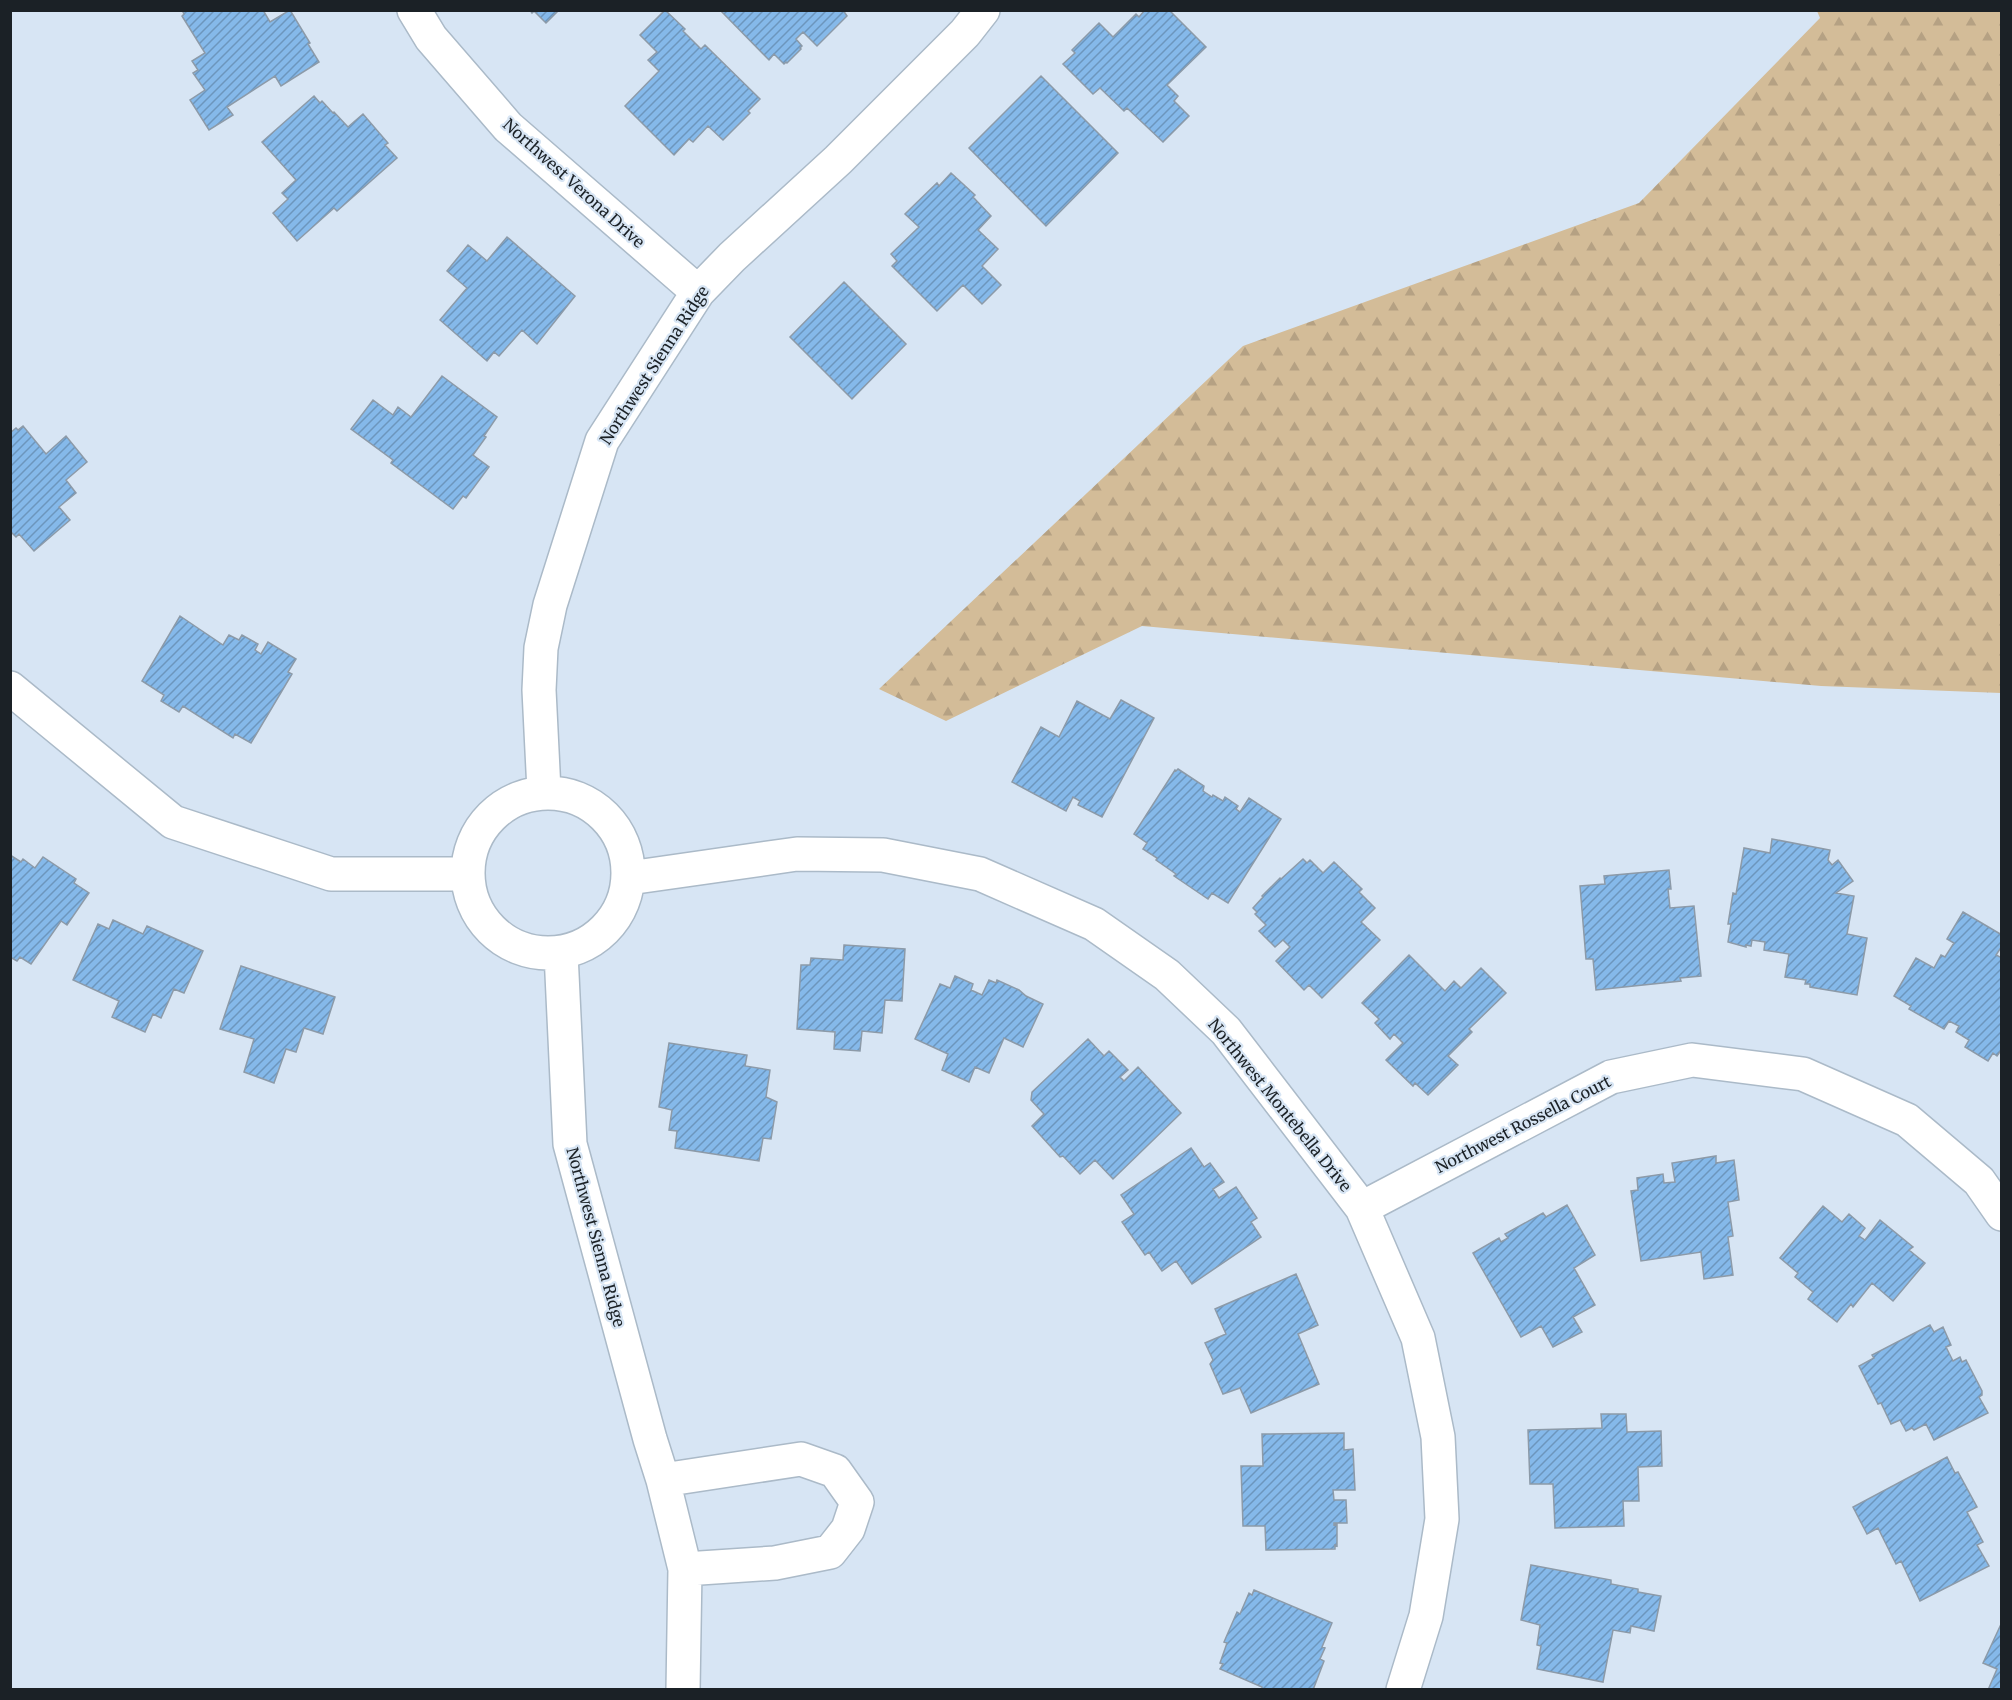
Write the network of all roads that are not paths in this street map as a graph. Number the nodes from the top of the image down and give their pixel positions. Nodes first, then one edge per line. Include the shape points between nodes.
1 (414, 10) edge
2 (983, 10) edge
3 (698, 292) junction
4 (10, 688) edge
5 (544, 791) junction
6 (467, 874) junction
7 (629, 878) junction
8 (561, 953) junction
9 (1362, 1208) junction
10 (2001, 1214) edge
11 (663, 1480) junction
12 (685, 1569) junction
13 (683, 1689) edge
14 (1403, 1689) edge

1 - 3 street, Northwest Verona Drive via 431,38 508,127
2 - 3 street, Northwest Sienna Ridge via 965,33 846,152
3 - 5 street, Northwest Sienna Ridge via 602,441 550,605 541,648 539,690
4 - 6 street via 173,822 331,874
5 - 6 street via 502,806 483,825 471,848
5 - 7 street via 577,797 599,810 624,845
6 - 8 street via 472,901 486,925 507,943 533,953
7 - 8 street via 623,905 608,928 587,945
7 - 9 street, Northwest Montebella Drive via 797,854 883,855 980,874 1094,924 1167,975 1226,1031
8 - 11 street, Northwest Sienna Ridge via 570,1144
9 - 10 street, Northwest Rossella Court via 1611,1077 1692,1060 1803,1074 1906,1120 1979,1181
9 - 14 street, Northwest Montebella Drive via 1418,1338 1438,1437 1442,1519 1426,1616
11 - 12 street, Northwest Sienna Ridge
11 - 12 street via 801,1459 836,1471 856,1502 848,1529 830,1552 775,1563
12 - 13 street, Northwest Sienna Ridge

